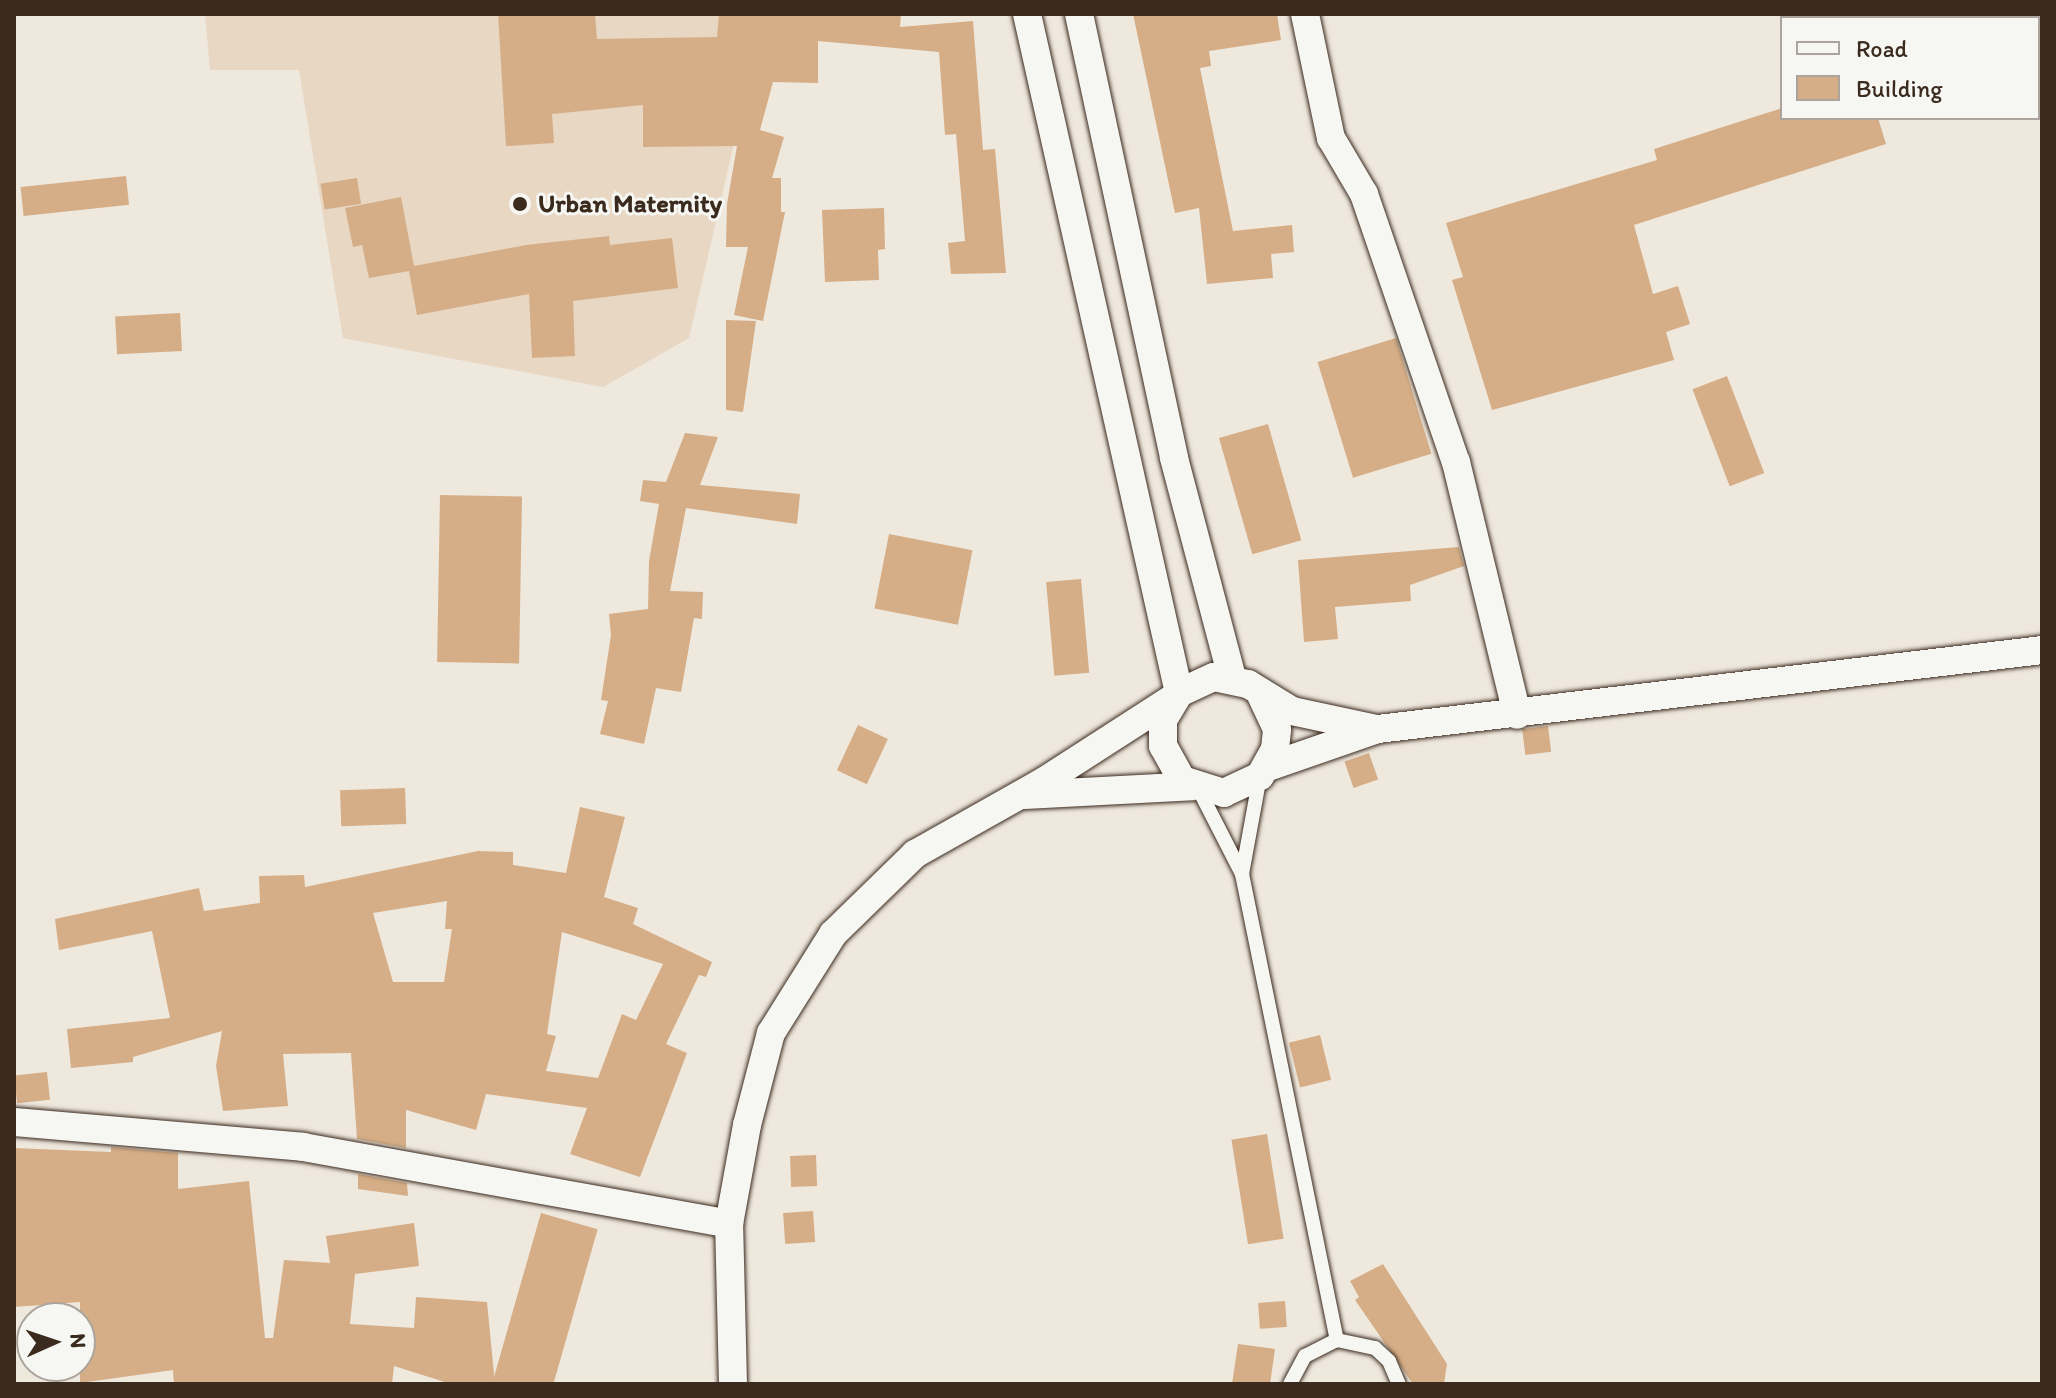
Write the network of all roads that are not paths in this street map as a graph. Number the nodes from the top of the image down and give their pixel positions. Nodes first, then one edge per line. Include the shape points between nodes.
1 (1027, 14) edge
2 (1079, 14) edge
3 (1305, 14) edge
4 (2042, 650) edge
5 (1232, 678) junction
6 (1177, 695) junction
7 (1261, 695) junction
8 (1517, 715) junction
9 (1378, 729) junction
10 (1264, 771) junction
11 (1196, 787) junction
12 (1020, 795) junction
13 (1242, 874) junction
14 (14, 1122) edge
15 (729, 1224) junction
16 (1337, 1340) junction
17 (733, 1384) edge
18 (1290, 1384) edge
19 (1399, 1384) edge

1 - 6 street
2 - 5 street via 1174,458
3 - 8 street via 1331,138 1364,194 1456,462
4 - 8 street
5 - 6 street via 1204,680
5 - 7 street
6 - 11 street via 1163,720 1163,746 1174,770
6 - 12 street
7 - 9 street via 1318,718
7 - 10 street via 1277,730
8 - 9 street
9 - 10 street
10 - 11 street via 1237,790
10 - 13 lane
11 - 12 street
11 - 13 lane
12 - 15 street via 915,854 833,934 771,1033
13 - 16 lane
14 - 15 street via 303,1147
15 - 17 street
16 - 18 lane via 1305,1356
16 - 19 lane via 1375,1348 1389,1361

